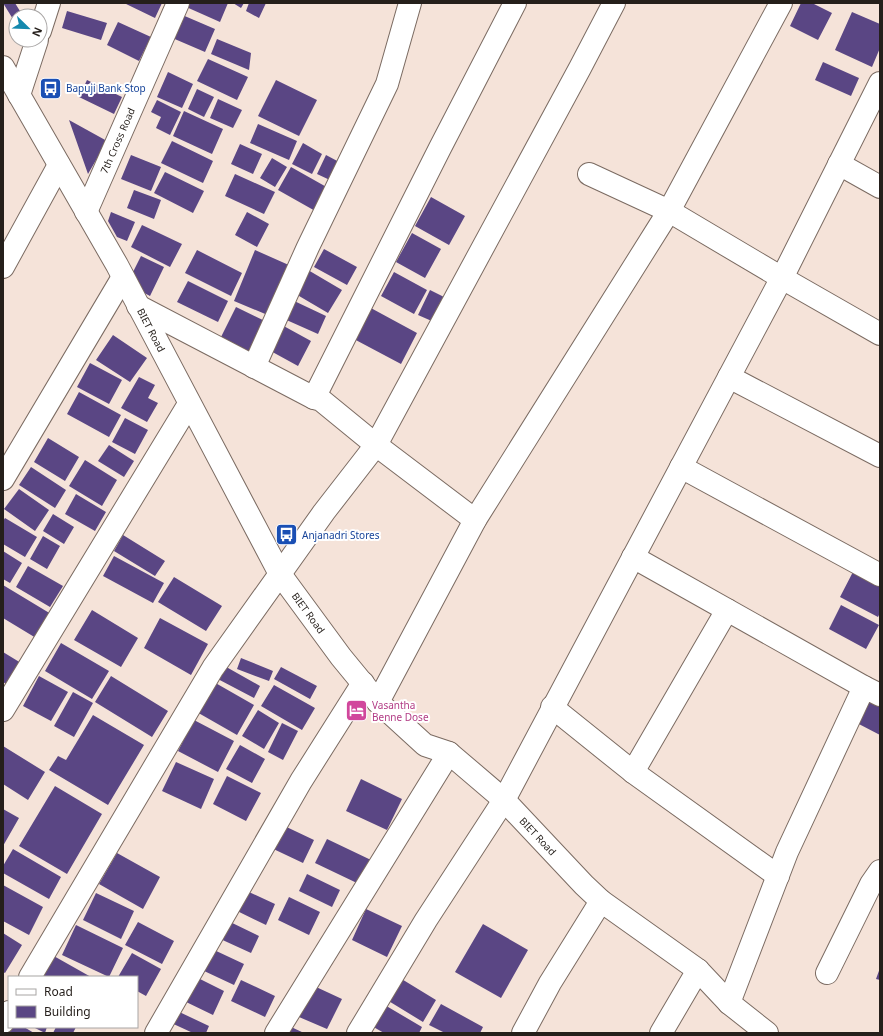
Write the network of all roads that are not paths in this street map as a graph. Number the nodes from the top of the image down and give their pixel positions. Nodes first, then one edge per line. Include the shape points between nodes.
1 (178, 3) edge
2 (410, 3) edge
3 (515, 3) edge
4 (614, 3) edge
5 (781, 3) edge
6 (34, 48) edge
7 (3, 67) edge
8 (880, 82) edge
9 (19, 95) junction
10 (839, 164) junction
11 (59, 165) junction
12 (589, 174) dead end
13 (880, 187) edge
14 (669, 211) junction
15 (86, 212) junction
16 (3, 267) edge
17 (123, 277) junction
18 (782, 278) junction
19 (138, 306) junction
20 (880, 334) edge
21 (254, 367) junction
22 (728, 377) junction
23 (314, 398) junction
24 (189, 404) junction
25 (376, 445) junction
26 (880, 456) edge
27 (681, 467) junction
28 (3, 479) edge
29 (475, 520) junction
30 (632, 557) junction
31 (280, 574) junction
32 (880, 575) edge
33 (727, 610) junction
34 (363, 683) junction
35 (872, 691) edge
36 (378, 702) junction
37 (552, 708) junction
38 (3, 710) edge
39 (449, 753) junction
40 (633, 772) junction
41 (504, 800) junction
42 (880, 871) edge
43 (778, 876) junction
44 (602, 901) junction
45 (698, 970) junction
46 (827, 973) dead end
47 (31, 976) edge
48 (729, 1003) junction
49 (156, 1033) edge
50 (276, 1033) edge
51 (358, 1033) edge
52 (523, 1033) edge
53 (660, 1033) edge
54 (767, 1033) edge

1 - 15 street, 7th Cross Road
2 - 21 street via 387,84 308,247
3 - 23 street
4 - 25 street
5 - 14 street
6 - 9 street
7 - 9 street, BIET Road
8 - 10 street
9 - 11 street, BIET Road
10 - 13 street
10 - 18 street
11 - 15 street, BIET Road
11 - 16 street
12 - 14 street
14 - 18 street
14 - 29 street
15 - 17 street, BIET Road
17 - 19 street, BIET Road
17 - 28 street
18 - 20 street
18 - 22 street
19 - 21 street
19 - 24 street, BIET Road
21 - 23 street
22 - 26 street
22 - 27 street
23 - 25 street via 321,400
24 - 31 street, BIET Road
24 - 38 street
25 - 29 street
25 - 31 street
27 - 30 street
27 - 32 street
29 - 36 street
30 - 33 street
30 - 37 street
31 - 34 street, BIET Road
31 - 47 street via 213,668
33 - 35 street
33 - 40 street
34 - 36 street, BIET Road
34 - 49 street via 301,782
35 - 43 street via 787,852
36 - 39 street, BIET Road via 425,745
37 - 40 street
37 - 41 street
39 - 41 street, BIET Road
39 - 50 street
40 - 43 street
41 - 44 street, BIET Road
41 - 51 street via 426,920
42 - 46 street
43 - 48 street
44 - 45 street, BIET Road
44 - 52 street via 550,983
45 - 48 street, BIET Road
45 - 53 street
48 - 54 street, BIET Road

